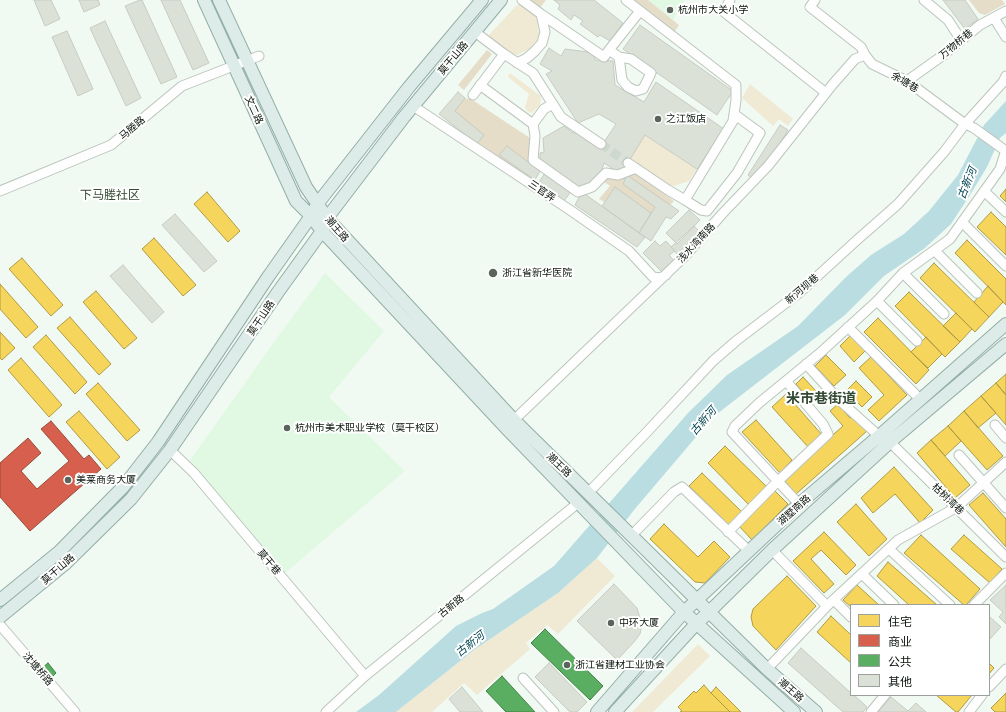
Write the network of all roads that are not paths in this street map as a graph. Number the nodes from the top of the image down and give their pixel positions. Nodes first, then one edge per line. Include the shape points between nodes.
1 (204, 0) edge
2 (219, 0) edge
3 (482, 0) edge
4 (501, 0) edge
5 (522, 0) edge
6 (626, 0) edge
7 (730, 0) edge
8 (928, 1) edge
9 (813, 4) edge
10 (640, 11) junction
11 (541, 14) junction
12 (1001, 14) edge
13 (475, 32) junction
14 (1006, 37) edge
15 (961, 40) junction
16 (609, 50) junction
17 (504, 54) junction
18 (864, 55) junction
19 (259, 56) dead end
20 (619, 57) dead end
21 (247, 61) junction
22 (517, 63) junction
23 (234, 66) junction
24 (1006, 76) edge
25 (907, 81) junction
26 (480, 85) junction
27 (826, 93) junction
28 (473, 95) dead end
29 (553, 104) junction
30 (413, 106) junction
31 (734, 114) junction
32 (533, 124) junction
33 (965, 124) junction
34 (601, 144) tunnel mouth
35 (1006, 150) edge
36 (984, 190) junction
37 (0, 191) edge
38 (685, 200) junction
39 (318, 203) junction
40 (1006, 212) edge
41 (311, 216) junction
42 (327, 218) junction
43 (962, 222) junction
44 (322, 231) junction
45 (935, 251) junction
46 (1006, 266) edge
47 (903, 273) junction
48 (666, 274) junction
49 (977, 292) dead end
50 (877, 301) junction
51 (944, 314) dead end
52 (1006, 324) edge
53 (848, 327) junction
54 (917, 341) dead end
55 (1006, 344) edge
56 (806, 364) junction
57 (786, 381) junction
58 (920, 399) junction
59 (514, 420) junction
60 (995, 425) dead end
61 (1006, 438) edge
62 (884, 439) junction
63 (170, 450) junction
64 (959, 455) dead end
65 (1006, 462) edge
66 (777, 482) junction
67 (984, 483) junction
68 (588, 493) junction
69 (578, 503) junction
70 (799, 504) junction
71 (957, 507) junction
72 (1006, 508) edge
73 (627, 532) junction
74 (728, 532) junction
75 (889, 549) junction
76 (772, 550) junction
77 (749, 551) junction
78 (1006, 556) edge
79 (1006, 573) edge
80 (862, 574) junction
81 (0, 600) edge
82 (697, 600) junction
83 (831, 603) junction
84 (893, 604) edge
85 (949, 604) edge
86 (975, 604) edge
87 (684, 612) junction
88 (710, 612) junction
89 (850, 616) edge
90 (0, 617) edge
91 (696, 624) junction
92 (0, 625) edge
93 (767, 669) junction
94 (1006, 669) edge
95 (365, 676) junction
96 (523, 678) dead end
97 (990, 686) edge
98 (883, 696) edge
99 (981, 696) edge
100 (75, 712) edge
101 (326, 712) edge
102 (554, 712) edge
103 (597, 712) edge
104 (615, 712) edge
105 (794, 712) edge
106 (816, 712) edge
107 (871, 712) edge
108 (969, 712) edge

1 - 23 main road, 文二路
2 - 21 main road, 文二路
3 - 39 main road, 莫干山路 via 409,87
4 - 13 main road, 莫干山路
5 - 11 street
6 - 10 street
7 - 27 street via 724,12
8 - 15 street via 948,20
9 - 18 street, 余塘巷 via 860,47
10 - 16 street
10 - 31 street via 736,85
11 - 16 street via 604,57
11 - 22 street via 545,32 542,43 527,58
12 - 14 street
12 - 15 street, 万物桥巷 via 980,25
13 - 17 street
13 - 30 main road, 莫干山路
15 - 25 street, 万物桥巷
16 - 20 street
17 - 22 street
17 - 26 street
18 - 25 street, 余塘巷 via 872,64
18 - 27 street, 浅水湾南路 via 855,59
19 - 21 street, 马塍路
21 - 23 street, 马塍路
21 - 39 main road, 文二路 via 306,187
22 - 29 street via 533,73
23 - 37 street, 马塍路 via 182,86 111,145
23 - 41 main road, 文二路 via 296,201
24 - 33 street, 新河坝巷
25 - 33 street, 余塘巷
26 - 28 street
26 - 32 street
27 - 48 street, 浅水湾南路 via 768,166
29 - 32 street via 544,110
29 - 34 street via 561,117
30 - 42 main road, 莫干山路
30 - 48 street, 三官弄 via 629,251 653,277 660,278
31 - 38 street via 733,121
31 - 38 street via 760,133 737,173 707,211
32 - 38 street via 533,160 578,192 592,186 606,173 618,175 632,165
33 - 35 street, 余塘巷
33 - 68 street, 新河坝巷 via 898,204 799,293 713,361
35 - 36 street via 1000,169
36 - 40 street
36 - 43 street
39 - 41 main road, 莫干山路
39 - 42 main road, 潮王路
41 - 44 main road, 潮王路
41 - 81 main road, 莫干山路 via 158,442 123,487 60,552
42 - 44 main road, 莫干山路
42 - 59 main road, 潮王路
43 - 45 street via 950,239
43 - 46 street
44 - 63 main road, 莫干山路
44 - 69 main road, 潮王路
45 - 47 street
45 - 49 street
47 - 50 street
47 - 51 street
48 - 59 street, 浅水湾南路
50 - 53 street
50 - 54 street
52 - 58 main road, 湖墅南路
53 - 56 street
53 - 58 street
55 - 62 main road, 湖墅南路
56 - 57 street
56 - 62 street, 枯树湾巷 via 838,399
57 - 66 street via 823,424 828,434
57 - 66 street via 735,426 732,432
58 - 62 main road, 湖墅南路
59 - 68 main road, 潮王路
60 - 61 street
62 - 70 main road, 湖墅南路
62 - 71 street, 枯树湾巷
62 - 76 main road, 湖墅南路
63 - 90 main road, 莫干山路 via 131,499 98,533 66,564
63 - 95 street, 莫干巷 via 194,473
64 - 67 street
65 - 67 street
66 - 70 street
66 - 74 street
67 - 71 street
67 - 72 street
68 - 73 main road, 潮王路
69 - 87 main road, 潮王路
69 - 95 street, 古新路
70 - 77 main road, 湖墅南路
71 - 75 street via 898,540
71 - 78 street, 枯树湾巷
73 - 74 street via 682,487
73 - 82 main road, 潮王路
74 - 77 street
75 - 80 street
75 - 85 street
76 - 83 street
76 - 88 main road, 湖墅南路
77 - 82 main road, 湖墅南路
79 - 86 street
80 - 83 street
80 - 84 street
82 - 87 main road, 湖墅南路
82 - 88 main road, 潮王路
83 - 89 street
83 - 93 street
87 - 91 main road, 潮王路
87 - 103 main road, 湖墅南路
88 - 91 main road, 湖墅南路
88 - 93 main road, 潮王路
91 - 104 main road, 湖墅南路
91 - 105 main road, 潮王路
92 - 100 street, 沈塘桥路
93 - 106 main road, 潮王路
94 - 97 street
95 - 101 street, 古新路
96 - 102 street
98 - 107 street
99 - 108 street

